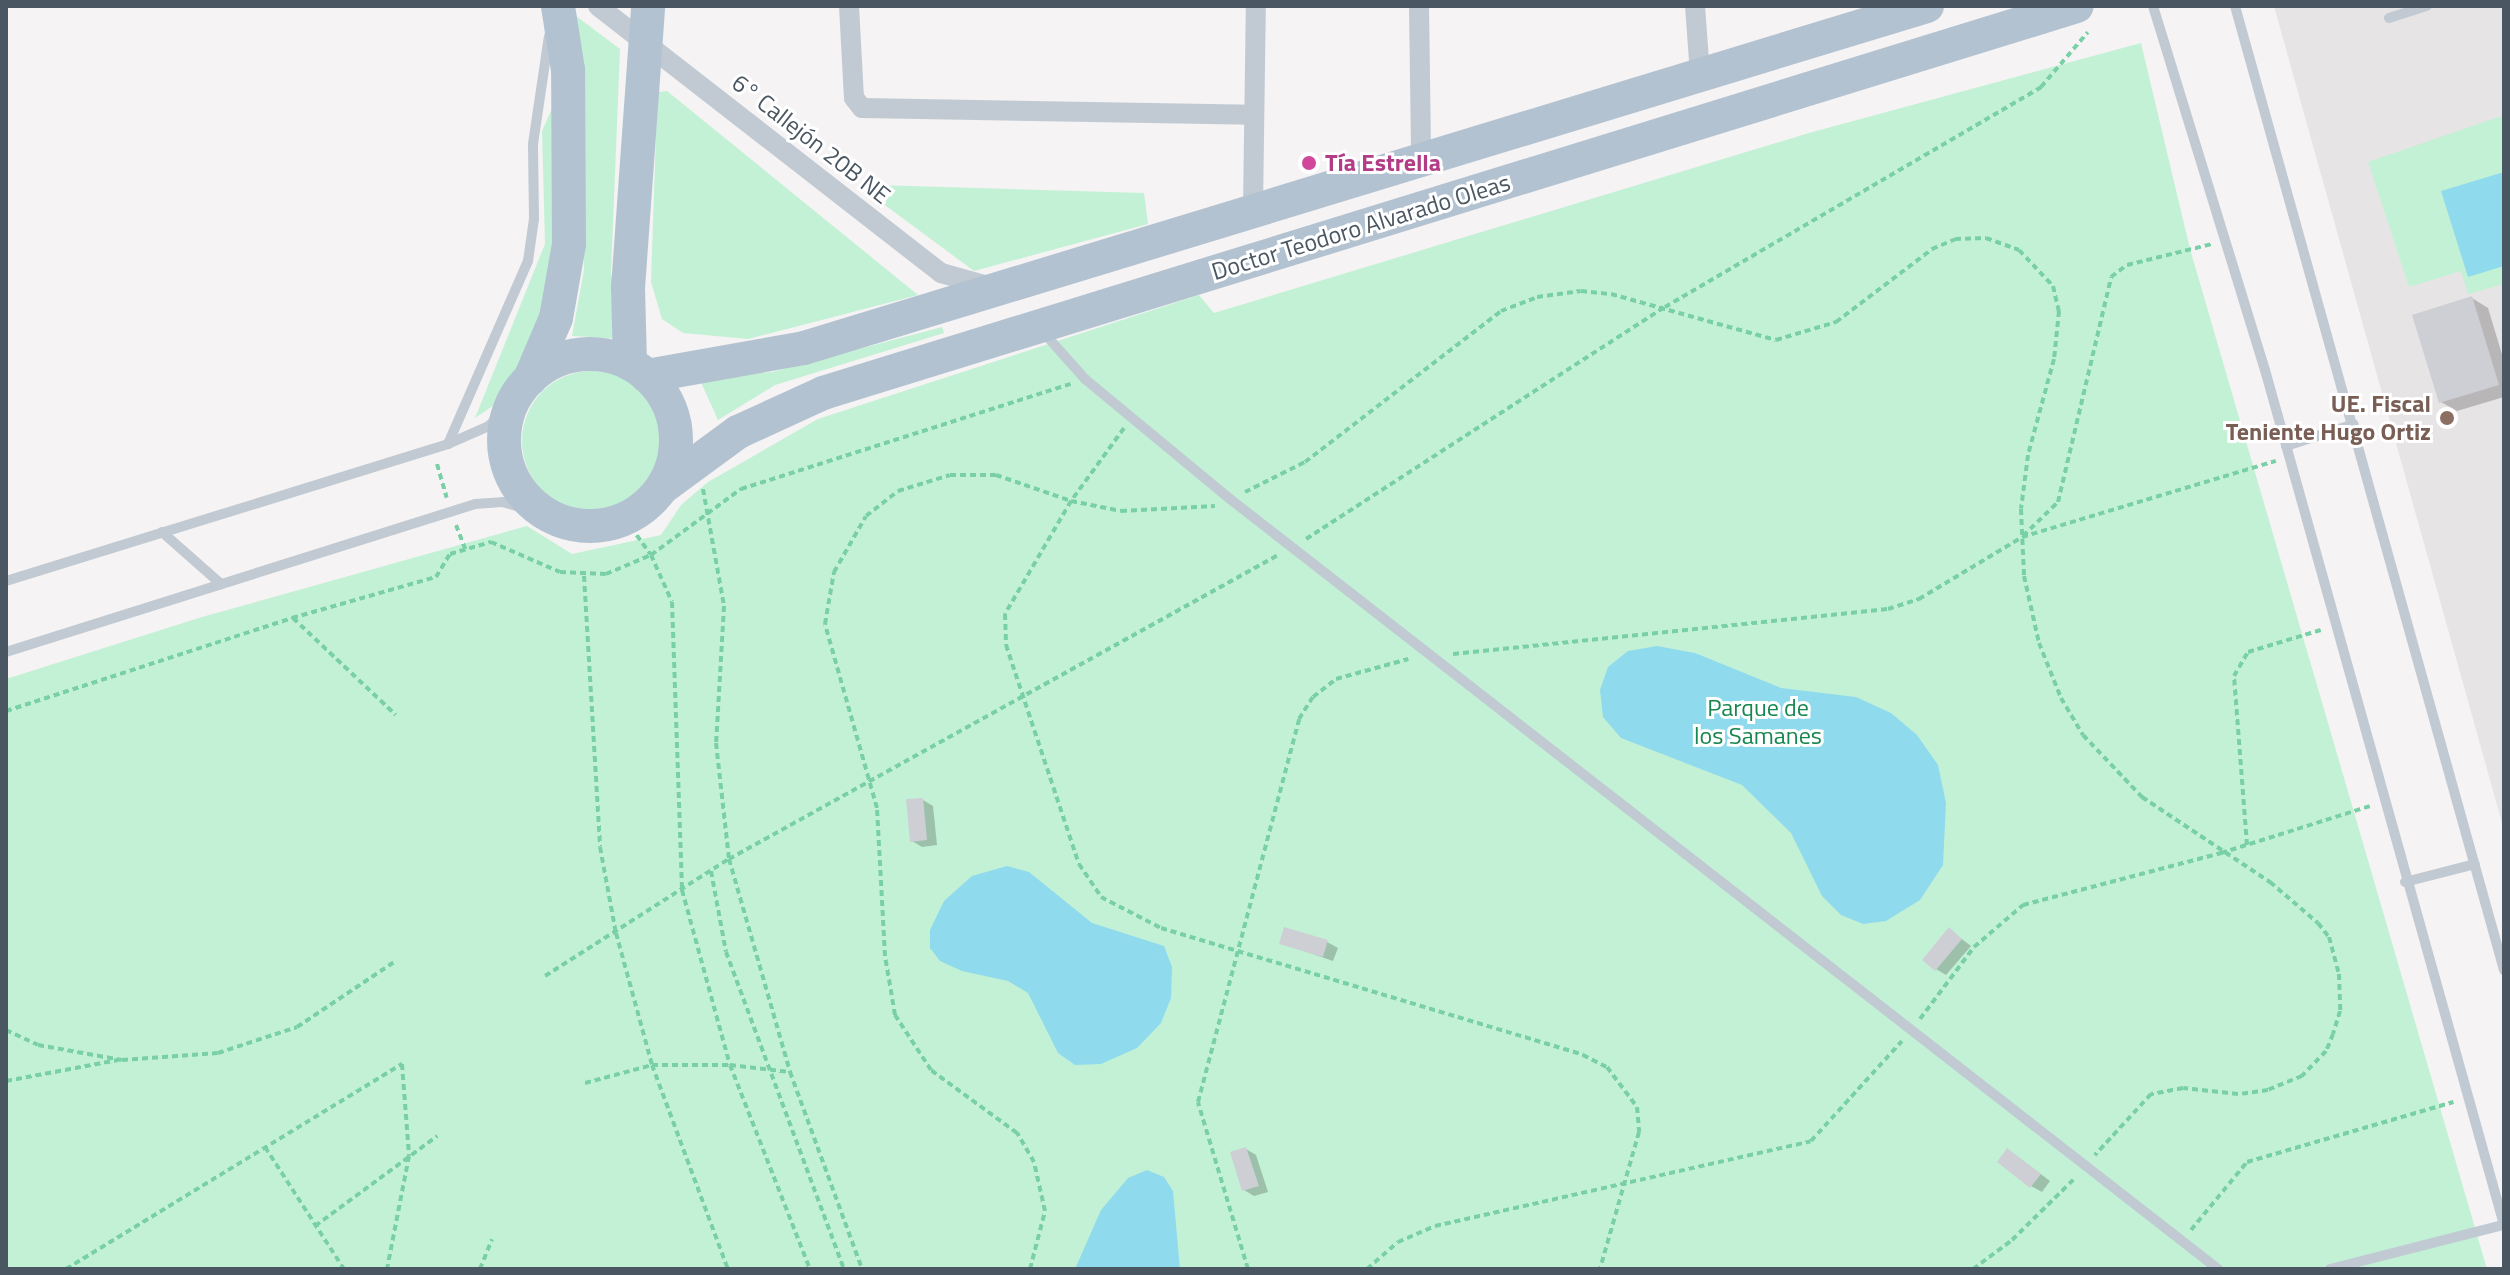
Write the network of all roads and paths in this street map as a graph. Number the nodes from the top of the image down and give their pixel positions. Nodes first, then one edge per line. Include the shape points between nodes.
1 (551, 6) edge
2 (558, 6) edge
3 (598, 6) edge
4 (648, 6) edge
5 (849, 6) edge
6 (1256, 6) edge
7 (1419, 6) edge
8 (1695, 6) edge
9 (1927, 6) edge
10 (2153, 6) edge
11 (2235, 6) edge
12 (2427, 6) edge
13 (1874, 14) edge
14 (2084, 18) edge
15 (2389, 18) dead end
16 (647, 44) junction
17 (1700, 74) junction
18 (1254, 115) junction
19 (1421, 158) junction
20 (1253, 209) junction
21 (2226, 241) junction
22 (1003, 286) junction
23 (1665, 307) junction
24 (1038, 326) junction
25 (628, 328) junction
26 (693, 368) junction
27 (638, 370) junction
28 (1085, 379) junction
29 (523, 388) junction
30 (1131, 419) junction
31 (2354, 424) junction
32 (448, 444) junction
33 (2287, 452) junction
34 (699, 459) junction
35 (663, 487) junction
36 (1230, 499) junction
37 (1071, 501) junction
38 (546, 514) junction
39 (707, 515) junction
40 (625, 519) junction
41 (162, 532) junction
42 (2022, 537) junction
43 (1292, 548) junction
44 (651, 555) junction
45 (584, 575) junction
46 (6, 581) edge
47 (221, 584) junction
48 (292, 618) junction
49 (2335, 627) junction
50 (6, 652) edge
51 (1432, 657) junction
52 (1023, 694) junction
53 (6, 711) edge
54 (396, 715) dead end
55 (872, 779) junction
56 (2384, 803) junction
57 (2247, 845) junction
58 (2221, 853) junction
59 (729, 859) junction
60 (2475, 864) junction
61 (711, 871) junction
62 (2405, 882) junction
63 (682, 890) junction
64 (616, 933) junction
65 (1241, 951) junction
66 (397, 960) dead end
67 (2504, 970) edge
68 (545, 976) dead end
69 (6, 1030) edge
70 (1911, 1030) junction
71 (122, 1060) junction
72 (652, 1065) junction
73 (730, 1065) junction
74 (768, 1069) junction
75 (790, 1072) junction
76 (6, 1081) edge
77 (585, 1083) dead end
78 (2465, 1098) junction
79 (437, 1136) dead end
80 (265, 1147) junction
81 (409, 1156) junction
82 (2087, 1165) junction
83 (1625, 1185) junction
84 (2504, 1225) edge
85 (315, 1226) junction
86 (492, 1239) dead end
87 (2183, 1242) junction
88 (66, 1269) edge
89 (344, 1269) edge
90 (387, 1269) edge
91 (480, 1269) edge
92 (728, 1269) edge
93 (810, 1269) edge
94 (844, 1269) edge
95 (862, 1269) edge
96 (1030, 1269) edge
97 (1248, 1269) edge
98 (1367, 1269) edge
99 (1600, 1269) edge
100 (1973, 1269) edge
101 (2218, 1269) edge
102 (2330, 1269) edge

1 - 32 lane via 533,144 534,219 528,261
2 - 29 main road via 568,70 569,244 556,318
3 - 16 street, 6° Callejón 20B NE
4 - 16 main road
5 - 18 street via 854,98 862,108
6 - 18 street
7 - 19 street
8 - 17 street
9 - 13 main road, Doctor Teodoro Alvarado Oleas
10 - 21 lane
11 - 31 lane
12 - 15 lane
13 - 17 main road, Doctor Teodoro Alvarado Oleas
14 - 23 path via 2041,87
14 - 24 main road, Doctor Teodoro Alvarado Oleas
16 - 22 street, 6° Callejón 20B NE via 941,273 984,287
16 - 25 main road
17 - 19 main road, Doctor Teodoro Alvarado Oleas
18 - 20 street
19 - 20 main road, Doctor Teodoro Alvarado Oleas
20 - 22 main road, Doctor Teodoro Alvarado Oleas
21 - 33 lane
21 - 42 path via 2127,265 2111,277 2058,502
22 - 26 main road, Doctor Teodoro Alvarado Oleas via 804,348
23 - 36 path via 1581,291 1546,295 1501,311 1305,462
23 - 42 path via 1700,322 1776,340 1836,322 1932,249 1955,239 1986,238 2019,250 2053,286 2059,311 2054,359 2025,471
23 - 43 path
24 - 28 lane
24 - 34 main road, Doctor Teodoro Alvarado Oleas via 823,393 738,432
25 - 26 main road via 654,353
25 - 27 main road
26 - 27 main road, Doctor Teodoro Alvarado Oleas
27 - 29 main road via 590,354 570,357
27 - 35 main road via 661,391 676,428 672,469
28 - 30 lane
28 - 39 path via 741,489
29 - 32 lane via 489,426
29 - 38 main road via 504,440 507,462 515,483
30 - 36 lane
30 - 37 path
31 - 33 lane
31 - 60 lane
32 - 41 lane
33 - 42 path
33 - 49 lane
34 - 35 main road, Doctor Teodoro Alvarado Oleas
34 - 39 path
35 - 40 main road
36 - 37 path via 1211,508 1175,512 1121,511
36 - 43 lane
37 - 52 path via 1005,614 1006,645
37 - 55 path via 996,475 950,475 898,491 866,516 834,572 825,624
38 - 40 main road via 585,526
38 - 47 lane via 502,502 475,504
39 - 44 path
39 - 59 path via 724,606 716,743
40 - 44 path
41 - 46 lane
41 - 47 lane
42 - 51 path via 1919,599 1888,609
42 - 58 path via 2024,576 2039,643 2069,715 2142,797
43 - 51 lane
43 - 52 path
44 - 45 path via 606,574
44 - 63 path via 672,602
45 - 48 path via 533,565 491,542 450,554 436,577
45 - 64 path via 600,847
47 - 50 lane
48 - 53 path
48 - 54 path
49 - 56 lane
49 - 57 path via 2248,652 2234,676
51 - 65 path via 1365,667 1336,679 1313,697 1299,719
51 - 70 lane
52 - 55 path
52 - 65 path via 1079,864 1101,897 1149,924
55 - 59 path
55 - 96 path via 880,829 885,956 895,1015 931,1070 1017,1133 1034,1162 1045,1211
56 - 57 path
56 - 62 lane
57 - 58 path
58 - 70 path via 2023,905 1974,947
58 - 82 path via 2283,891 2329,937 2339,974 2340,1011 2326,1051 2302,1076 2268,1090 2219,1095 2183,1088 2151,1094 2137,1103
59 - 61 path
59 - 75 path
60 - 62 lane
60 - 67 lane
61 - 63 path
61 - 74 path via 726,952
62 - 78 lane
63 - 64 path
63 - 73 path
64 - 68 path
64 - 72 path
65 - 83 path via 1583,1055 1607,1067 1624,1083 1639,1115 1637,1149
65 - 97 path via 1198,1102
66 - 71 path via 297,1027 218,1053
69 - 71 path via 38,1045
70 - 82 lane
70 - 83 path via 1811,1141
71 - 76 path
72 - 73 path
72 - 77 path
72 - 92 path
73 - 74 path
73 - 93 path
74 - 75 path
74 - 94 path
75 - 95 path
78 - 84 lane
78 - 87 path via 2247,1162 2229,1178
79 - 81 path
80 - 81 path via 402,1064
80 - 85 path
80 - 88 path
81 - 85 path
81 - 90 path
82 - 87 lane
82 - 100 path via 2012,1240
83 - 98 path via 1435,1226 1398,1242
83 - 99 path
84 - 102 lane
85 - 89 path
86 - 91 path
87 - 101 lane

